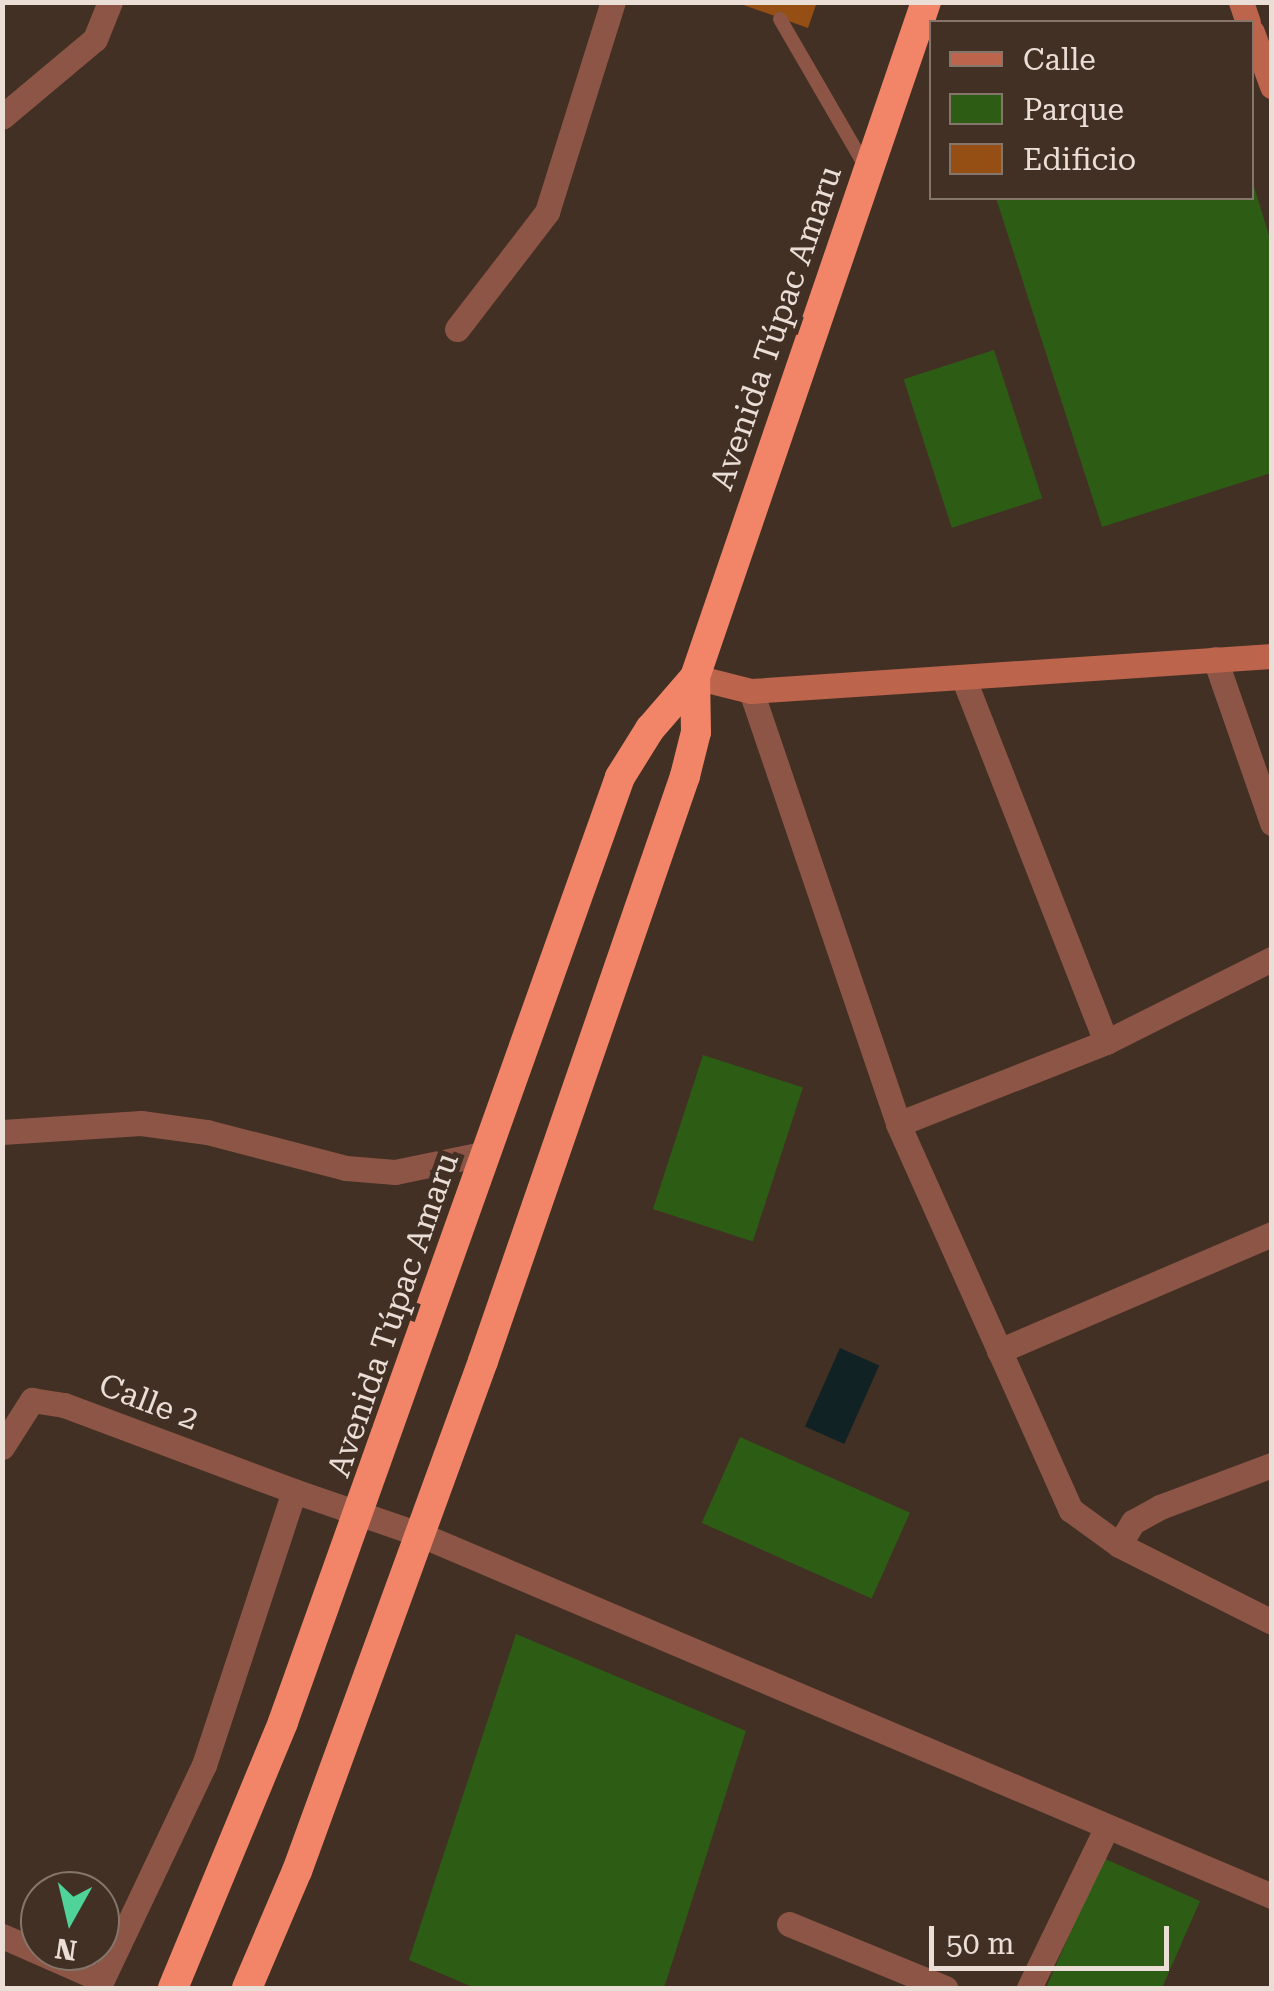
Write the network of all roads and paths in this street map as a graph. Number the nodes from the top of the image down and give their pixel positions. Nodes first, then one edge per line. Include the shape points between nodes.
1 (110, 2) edge
2 (613, 2) edge
3 (926, 2) edge
4 (780, 18) dead end
5 (1254, 37) edge
6 (1272, 86) edge
7 (2, 116) edge
8 (868, 170) junction
9 (456, 329) dead end
10 (1272, 656) edge
11 (1215, 660) junction
12 (695, 677) junction
13 (963, 677) junction
14 (751, 691) junction
15 (1272, 823) edge
16 (1272, 959) edge
17 (1106, 1042) junction
18 (898, 1124) junction
19 (2, 1132) edge
20 (487, 1153) junction
21 (1272, 1234) edge
22 (999, 1351) junction
23 (2, 1448) edge
24 (1272, 1465) edge
25 (294, 1492) junction
26 (360, 1514) junction
27 (419, 1534) junction
28 (1119, 1545) junction
29 (1272, 1622) edge
30 (1107, 1826) junction
31 (1272, 1896) edge
32 (789, 1924) dead end
33 (2, 1936) edge
34 (100, 1984) edge
35 (173, 1988) edge
36 (247, 1988) edge
37 (945, 1988) edge
38 (1029, 1988) edge

1 - 7 street via 96,39
2 - 9 street via 547,212
3 - 8 highway, Avenida Túpac Amaru
4 - 8 lane
5 - 6 street
8 - 12 highway, Avenida Túpac Amaru
10 - 11 street
11 - 13 street
11 - 15 street
12 - 14 street
12 - 20 highway, Avenida Túpac Amaru via 620,777
12 - 27 highway, Avenida Túpac Amaru via 696,732 685,776
13 - 14 street
13 - 17 street
14 - 18 street
16 - 17 street
17 - 18 street
18 - 22 street
19 - 20 street via 141,1124 207,1132 346,1168 395,1172
20 - 26 highway, Avenida Túpac Amaru
21 - 22 street
22 - 28 street via 1071,1510
23 - 25 street, Calle 2 via 32,1400 64,1405
24 - 28 street via 1133,1522
25 - 26 street
25 - 34 street via 204,1765
26 - 27 street
26 - 35 highway, Avenida Túpac Amaru via 230,1858
27 - 30 street
27 - 36 highway, Avenida Túpac Amaru via 297,1871
28 - 29 street
30 - 31 street
30 - 38 street
32 - 37 street
33 - 34 street

